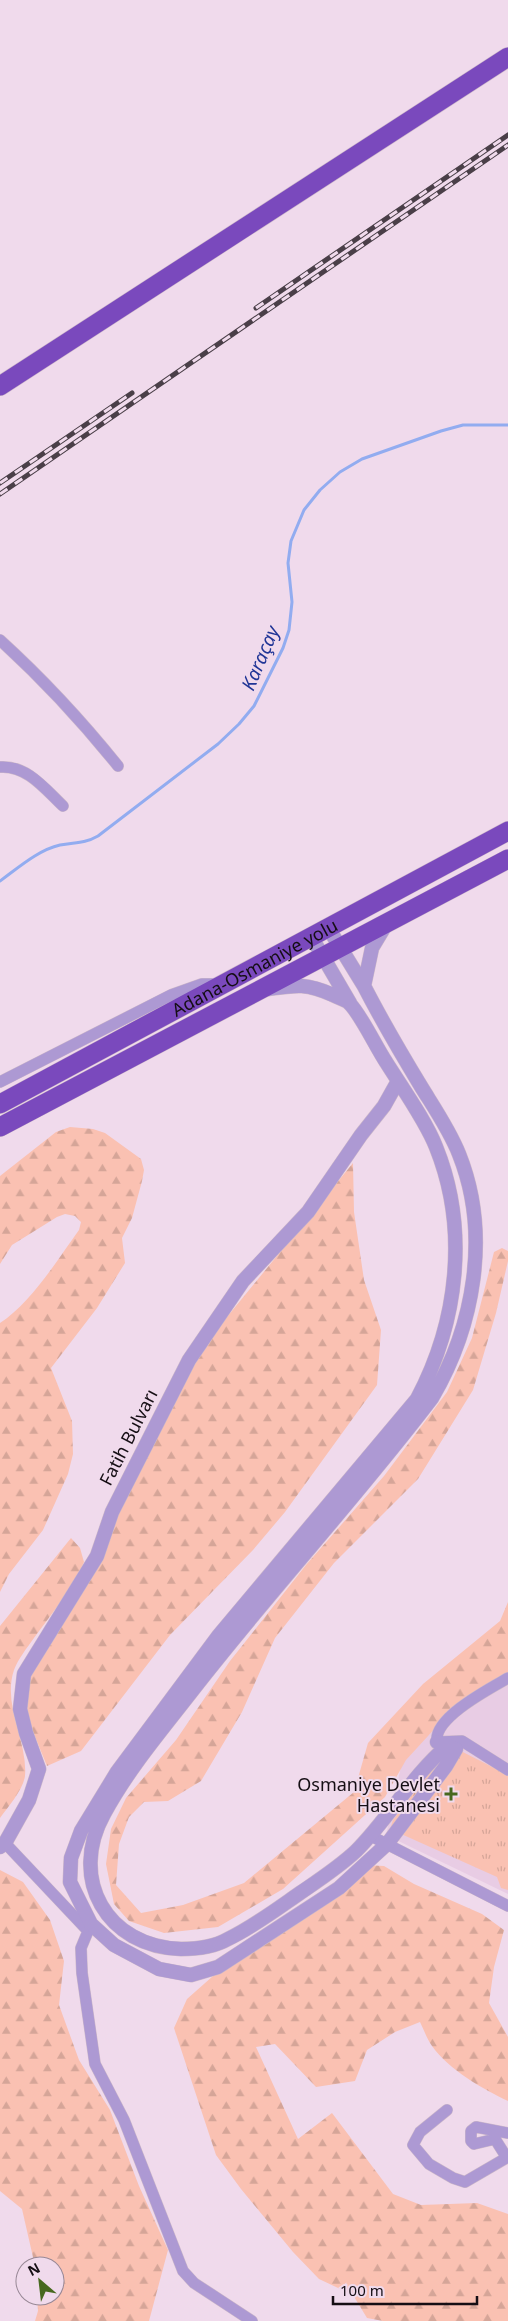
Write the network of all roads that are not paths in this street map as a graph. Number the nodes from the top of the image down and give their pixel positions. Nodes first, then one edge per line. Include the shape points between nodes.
1 (508, 57) edge
2 (508, 69) edge
3 (0, 386) edge
4 (0, 396) edge
5 (0, 640) edge
6 (118, 766) dead end
7 (0, 767) edge
8 (63, 806) dead end
9 (508, 831) edge
10 (508, 859) edge
11 (387, 924) junction
12 (329, 929) junction
13 (312, 938) junction
14 (341, 948) junction
15 (323, 958) junction
16 (227, 983) junction
17 (364, 986) junction
18 (254, 991) junction
19 (350, 1003) junction
20 (398, 1081) junction
21 (0, 1082) edge
22 (0, 1104) edge
23 (0, 1127) edge
24 (508, 1678) edge
25 (437, 1742) junction
26 (508, 1770) edge
27 (372, 1833) junction
28 (386, 1844) junction
29 (2, 1845) edge
30 (508, 1906) edge
31 (90, 1928) junction
32 (447, 2110) dead end
33 (508, 2133) edge
34 (508, 2158) edge
35 (252, 2321) edge

1 - 3 highway
2 - 4 highway
5 - 6 street via 49,686
7 - 8 street via 11,766 32,776
9 - 12 highway, Adana-Osmaniye yolu
10 - 11 highway, Adana-Osmaniye yolu
11 - 14 highway, Adana-Osmaniye yolu
11 - 17 street via 372,948
12 - 13 highway, Adana-Osmaniye yolu
12 - 14 street
13 - 15 street
13 - 16 highway, Adana-Osmaniye yolu
14 - 15 highway, Adana-Osmaniye yolu
14 - 17 street
15 - 18 highway, Adana-Osmaniye yolu
15 - 19 street
16 - 21 street via 202,984 171,995
16 - 22 highway, Adana-Osmaniye yolu
17 - 27 street via 459,1153 470,1185 475,1260 473,1291 463,1326 442,1382 432,1398 356,1494 227,1645 125,1779 92,1842 93,1884 98,1903 114,1923 134,1938 162,1948 198,1949 226,1940 271,1914 355,1852
18 - 19 street via 297,985 318,987
18 - 23 highway, Adana-Osmaniye yolu
19 - 20 street
20 - 29 street, Fatih Bulvarı via 384,1106 308,1212 243,1281 189,1360 125,1484 97,1556 24,1674 20,1708 39,1769 29,1800
20 - 31 street via 435,1145 451,1196 454,1292 450,1317 431,1373 417,1399 382,1443 218,1635 112,1780 81,1831 71,1858 70,1882
24 - 25 street via 474,1697 442,1724 436,1736
25 - 26 street via 462,1741
25 - 27 street via 447,1746 412,1782
25 - 28 street via 456,1749
27 - 28 street via 371,1836
28 - 30 street
28 - 31 street via 339,1888 218,1967 191,1975 159,1969 114,1946
29 - 31 street
31 - 35 street via 81,1948 95,2064 124,2120 183,2271 194,2283
32 - 34 street via 420,2132 412,2145 430,2164 465,2182
33 - 34 street via 476,2128 471,2131 470,2141 474,2144 495,2139

